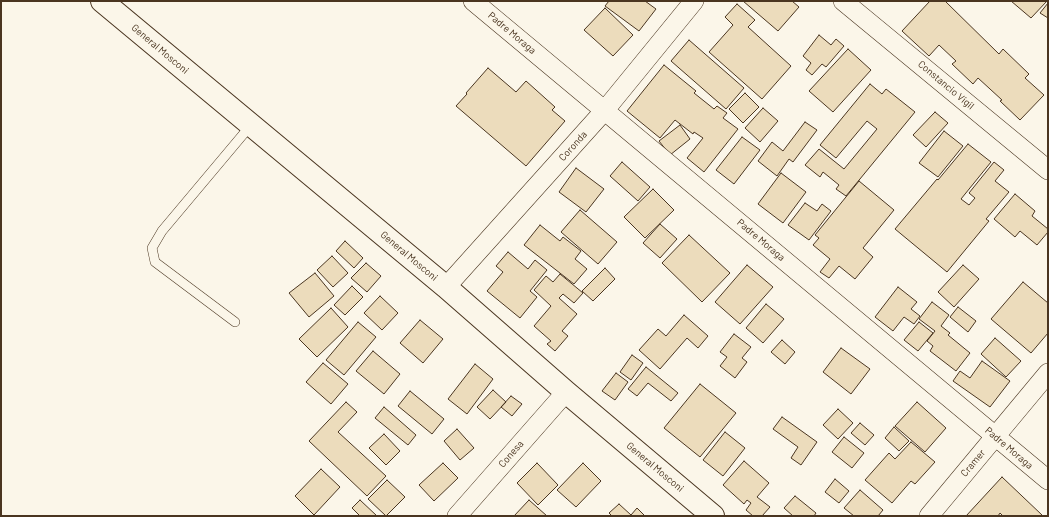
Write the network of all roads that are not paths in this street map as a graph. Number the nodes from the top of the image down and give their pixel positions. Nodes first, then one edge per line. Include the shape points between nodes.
1 (102, 1) edge
2 (473, 1) edge
3 (694, 1) edge
4 (843, 1) edge
5 (605, 110) junction
6 (251, 125) junction
7 (1048, 170) edge
8 (446, 287) junction
9 (235, 322) dead end
10 (1048, 373) edge
11 (566, 392) junction
12 (995, 436) junction
13 (1048, 480) edge
14 (457, 516) edge
15 (712, 516) edge
16 (929, 516) edge

1 - 6 street, General Mosconi
2 - 5 street, Padre Moraga
3 - 5 street, Coronda
4 - 7 street, Constancio Vigil
5 - 8 street, Coronda
5 - 12 street, Padre Moraga
6 - 8 street, General Mosconi
6 - 9 lane via 162,231 152,248 155,262
8 - 11 street, General Mosconi
10 - 12 street, Cramer
11 - 14 street, Conesa
11 - 15 street, General Mosconi
12 - 13 street, Padre Moraga
12 - 16 street, Cramer

